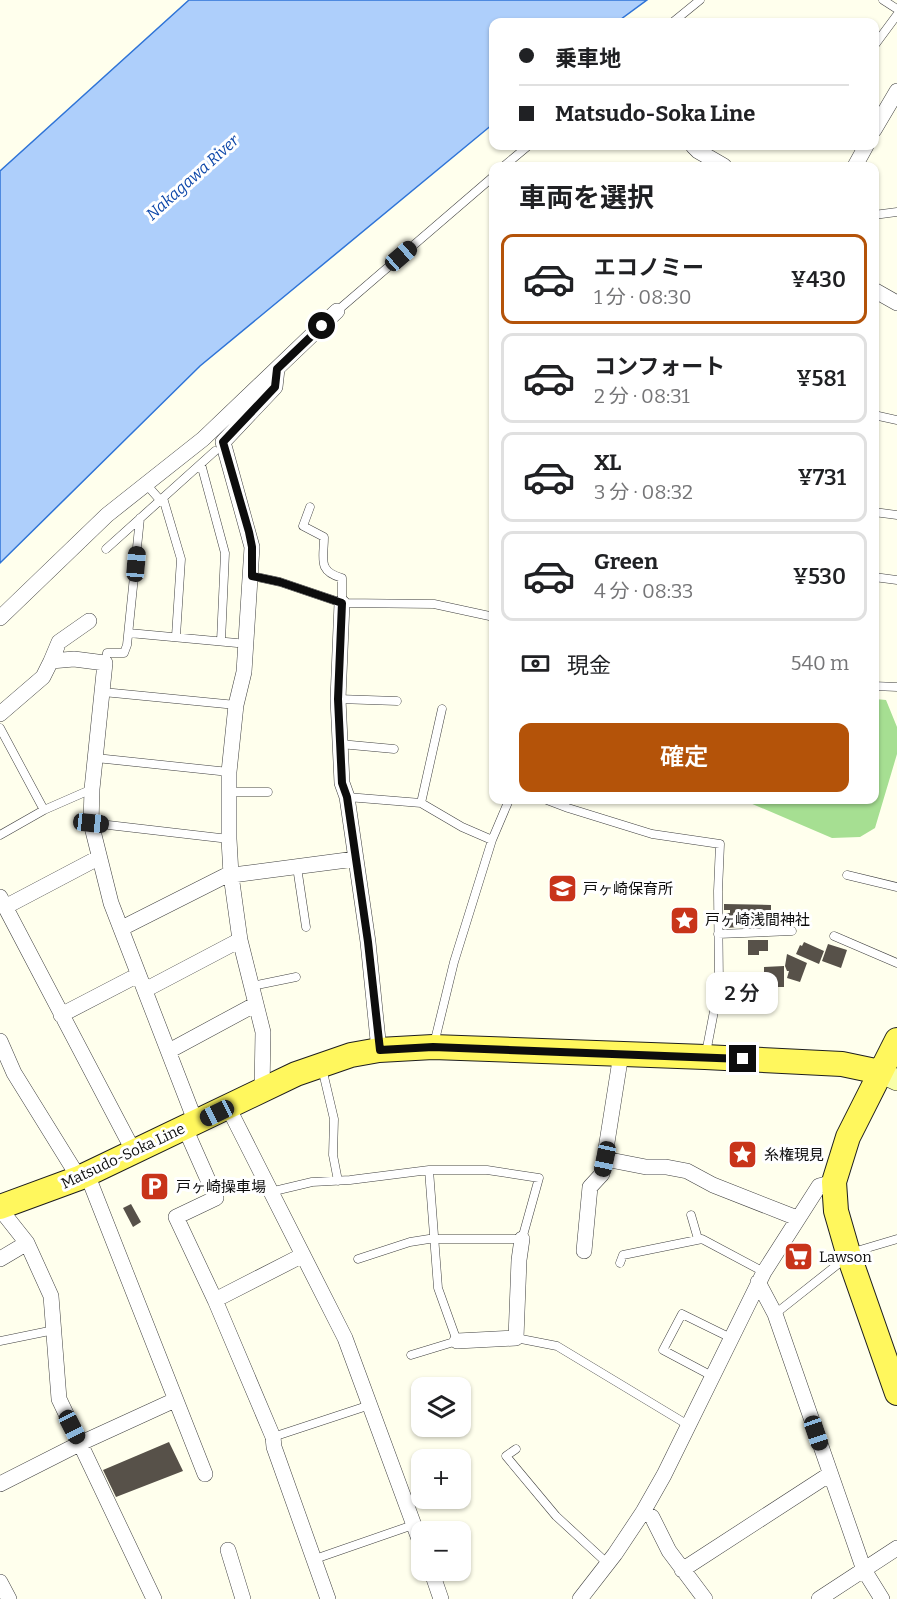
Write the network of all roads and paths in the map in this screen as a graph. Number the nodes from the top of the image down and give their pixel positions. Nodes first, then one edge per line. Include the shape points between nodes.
1 (700, 0) edge
2 (883, 0) edge
3 (897, 9) edge
4 (897, 15) edge
5 (678, 18) edge
6 (879, 39) edge
7 (897, 91) edge
8 (879, 118) edge
9 (523, 150) edge
10 (697, 150) edge
11 (509, 162) edge
12 (717, 162) edge
13 (489, 180) edge
14 (897, 212) edge
15 (879, 214) edge
16 (879, 293) edge
17 (897, 303) edge
18 (337, 311) joint
19 (277, 369) junction
20 (879, 416) edge
21 (897, 420) edge
22 (215, 452) dead end
23 (201, 464) junction
24 (146, 484) junction
25 (161, 499) junction
26 (310, 507) dead end
27 (879, 512) edge
28 (897, 514) edge
29 (140, 518) junction
30 (106, 549) dead end
31 (252, 576) junction
32 (879, 578) edge
33 (897, 580) edge
34 (342, 603) junction
35 (489, 616) edge
36 (0, 618) edge
37 (89, 621) dead end
38 (129, 633) junction
39 (176, 636) junction
40 (221, 641) junction
41 (237, 643) dead end
42 (51, 661) junction
43 (105, 663) junction
44 (879, 686) edge
45 (897, 687) edge
46 (103, 692) junction
47 (338, 699) junction
48 (397, 701) dead end
49 (236, 705) junction
50 (442, 709) dead end
51 (0, 714) edge
52 (0, 728) edge
53 (340, 744) junction
54 (394, 749) dead end
55 (96, 758) junction
56 (229, 772) junction
57 (92, 789) junction
58 (230, 792) junction
59 (268, 792) dead end
60 (347, 797) junction
61 (421, 803) junction
62 (507, 804) edge
63 (558, 804) edge
64 (44, 810) junction
65 (91, 823) junction
66 (0, 835) edge
67 (229, 838) junction
68 (492, 840) junction
69 (98, 858) junction
70 (356, 860) junction
71 (297, 867) junction
72 (231, 875) junction
73 (847, 875) dead end
74 (897, 887) edge
75 (3, 902) edge
76 (306, 927) dead end
77 (122, 928) junction
78 (792, 931) dead end
79 (718, 934) junction
80 (834, 936) dead end
81 (240, 940) junction
82 (897, 963) edge
83 (138, 975) junction
84 (296, 977) dead end
85 (252, 986) junction
86 (145, 990) junction
87 (256, 1004) junction
88 (61, 1014) junction
89 (897, 1040) edge
90 (0, 1041) edge
91 (433, 1047) junction
92 (380, 1050) junction
93 (169, 1051) junction
94 (621, 1054) junction
95 (705, 1057) junction
96 (321, 1064) junction
97 (889, 1076) edge
98 (262, 1090) junction
99 (228, 1107) junction
100 (190, 1125) junction
101 (134, 1152) junction
102 (605, 1159) junction
103 (429, 1170) junction
104 (83, 1176) junction
105 (338, 1180) junction
106 (834, 1182) junction
107 (270, 1192) junction
108 (0, 1208) edge
109 (691, 1215) dead end
110 (798, 1218) junction
111 (434, 1239) junction
112 (522, 1239) junction
113 (698, 1239) junction
114 (897, 1239) edge
115 (27, 1243) junction
116 (584, 1251) dead end
117 (303, 1255) junction
118 (849, 1255) junction
119 (358, 1258) dead end
120 (0, 1259) edge
121 (620, 1263) dead end
122 (761, 1277) junction
123 (215, 1300) junction
124 (776, 1314) junction
125 (54, 1330) junction
126 (516, 1338) junction
127 (731, 1338) junction
128 (0, 1341) edge
129 (457, 1341) junction
130 (411, 1355) dead end
131 (712, 1376) junction
132 (897, 1393) edge
133 (175, 1400) junction
134 (370, 1405) junction
135 (688, 1425) junction
136 (273, 1437) junction
137 (81, 1443) junction
138 (516, 1449) dead end
139 (830, 1473) junction
140 (205, 1474) dead end
141 (0, 1484) edge
142 (643, 1512) junction
143 (412, 1521) edge
144 (411, 1526) edge
145 (897, 1548) edge
146 (228, 1550) dead end
147 (315, 1559) junction
148 (607, 1563) junction
149 (682, 1570) junction
150 (864, 1570) junction
151 (434, 1581) edge
152 (0, 1582) edge
153 (9, 1599) edge
154 (154, 1599) edge
155 (243, 1599) edge
156 (328, 1599) edge
157 (441, 1599) edge
158 (580, 1599) edge
159 (705, 1599) edge
160 (819, 1599) edge
161 (882, 1599) edge

1 - 5 lane
2 - 3 lane
4 - 6 lane
7 - 8 street
9 - 11 lane
10 - 12 street
13 - 18 lane
14 - 15 lane
16 - 17 street
18 - 19 street
19 - 24 street via 203,439
19 - 31 street via 275,387 223,442 249,532
20 - 21 lane
22 - 23 lane
23 - 25 lane
23 - 40 lane via 225,553
24 - 25 lane
24 - 36 street via 107,515
25 - 29 lane
25 - 39 lane via 180,559
26 - 34 lane via 303,526 324,537 324,569 342,578
27 - 28 lane
29 - 30 lane
29 - 38 lane
31 - 34 lane
31 - 49 street via 244,672
32 - 33 lane
34 - 35 lane via 434,604
34 - 47 street
37 - 42 street via 59,642
38 - 39 lane
38 - 43 lane via 124,653 107,653
39 - 40 lane
40 - 41 lane
42 - 43 street
42 - 51 street via 43,677
43 - 46 street
44 - 45 lane
46 - 49 lane
46 - 55 street
47 - 48 lane
47 - 53 street
49 - 56 street
50 - 61 lane
52 - 64 lane
53 - 54 lane
53 - 60 street via 342,783
55 - 56 lane
55 - 57 street
56 - 58 street
57 - 64 lane
57 - 65 street
58 - 59 lane
58 - 67 street
60 - 61 lane
60 - 70 street
61 - 68 lane
62 - 68 lane
63 - 79 lane via 652,834 720,844
64 - 66 lane
65 - 67 lane
65 - 69 street
67 - 72 street
68 - 91 lane via 454,962
69 - 75 street
69 - 77 street
70 - 71 street
70 - 92 street
71 - 72 street
71 - 76 lane
72 - 77 street
72 - 81 street
73 - 74 lane
75 - 88 street
77 - 83 street
78 - 79 lane
79 - 95 lane via 719,985
80 - 82 lane
81 - 85 street
81 - 86 street
83 - 86 street
83 - 88 street
84 - 85 lane
85 - 87 street
86 - 93 street
87 - 93 street
87 - 98 street via 263,1032
88 - 101 street
89 - 97 main road
90 - 104 street via 14,1073
91 - 92 main road, Matsudo-Soka Line
91 - 94 main road, Matsudo-Soka Line
92 - 96 main road, Matsudo-Soka Line
93 - 100 street
94 - 95 main road, Matsudo-Soka Line
94 - 102 street
95 - 97 main road, Matsudo-Soka Line via 842,1064
96 - 98 main road, Matsudo-Soka Line
96 - 105 lane via 334,1119 333,1155
97 - 106 main road via 848,1137
98 - 99 main road, Matsudo-Soka Line
99 - 100 main road, Matsudo-Soka Line
99 - 107 street
100 - 101 main road, Matsudo-Soka Line
100 - 123 street via 216,1198 176,1217
101 - 104 main road, Matsudo-Soka Line
102 - 110 street via 687,1171
102 - 116 street via 602,1174 590,1187
103 - 105 lane
103 - 111 lane
103 - 112 lane via 487,1170 538,1178
104 - 108 main road, Matsudo-Soka Line
104 - 133 street
105 - 107 lane
106 - 110 street via 819,1186
106 - 118 main road via 836,1210
107 - 117 street
108 - 115 street
109 - 113 lane
110 - 122 street
111 - 112 lane
111 - 119 lane
111 - 129 lane via 438,1288
112 - 126 street
113 - 121 lane via 622,1255
113 - 122 lane
114 - 118 lane
115 - 120 street
115 - 125 street via 51,1296
117 - 123 street
117 - 134 street via 345,1338
118 - 124 lane
118 - 132 main road
122 - 124 street
122 - 127 street
123 - 136 street
124 - 139 street
125 - 128 lane
125 - 137 street via 59,1399
126 - 129 street
126 - 135 lane via 557,1346
127 - 131 street
127 - 131 lane via 682,1314 663,1350
129 - 130 lane
131 - 135 street
133 - 137 street
133 - 140 street
134 - 136 lane
134 - 143 street
135 - 142 street
136 - 147 street
137 - 141 street
137 - 154 street
138 - 148 lane via 506,1456 556,1516
139 - 149 street
139 - 150 street
142 - 148 street
142 - 149 street via 652,1517
144 - 147 lane
145 - 150 street
146 - 155 street
147 - 156 street
148 - 158 street
149 - 159 street
150 - 160 street
150 - 161 street
151 - 157 street
152 - 153 street

